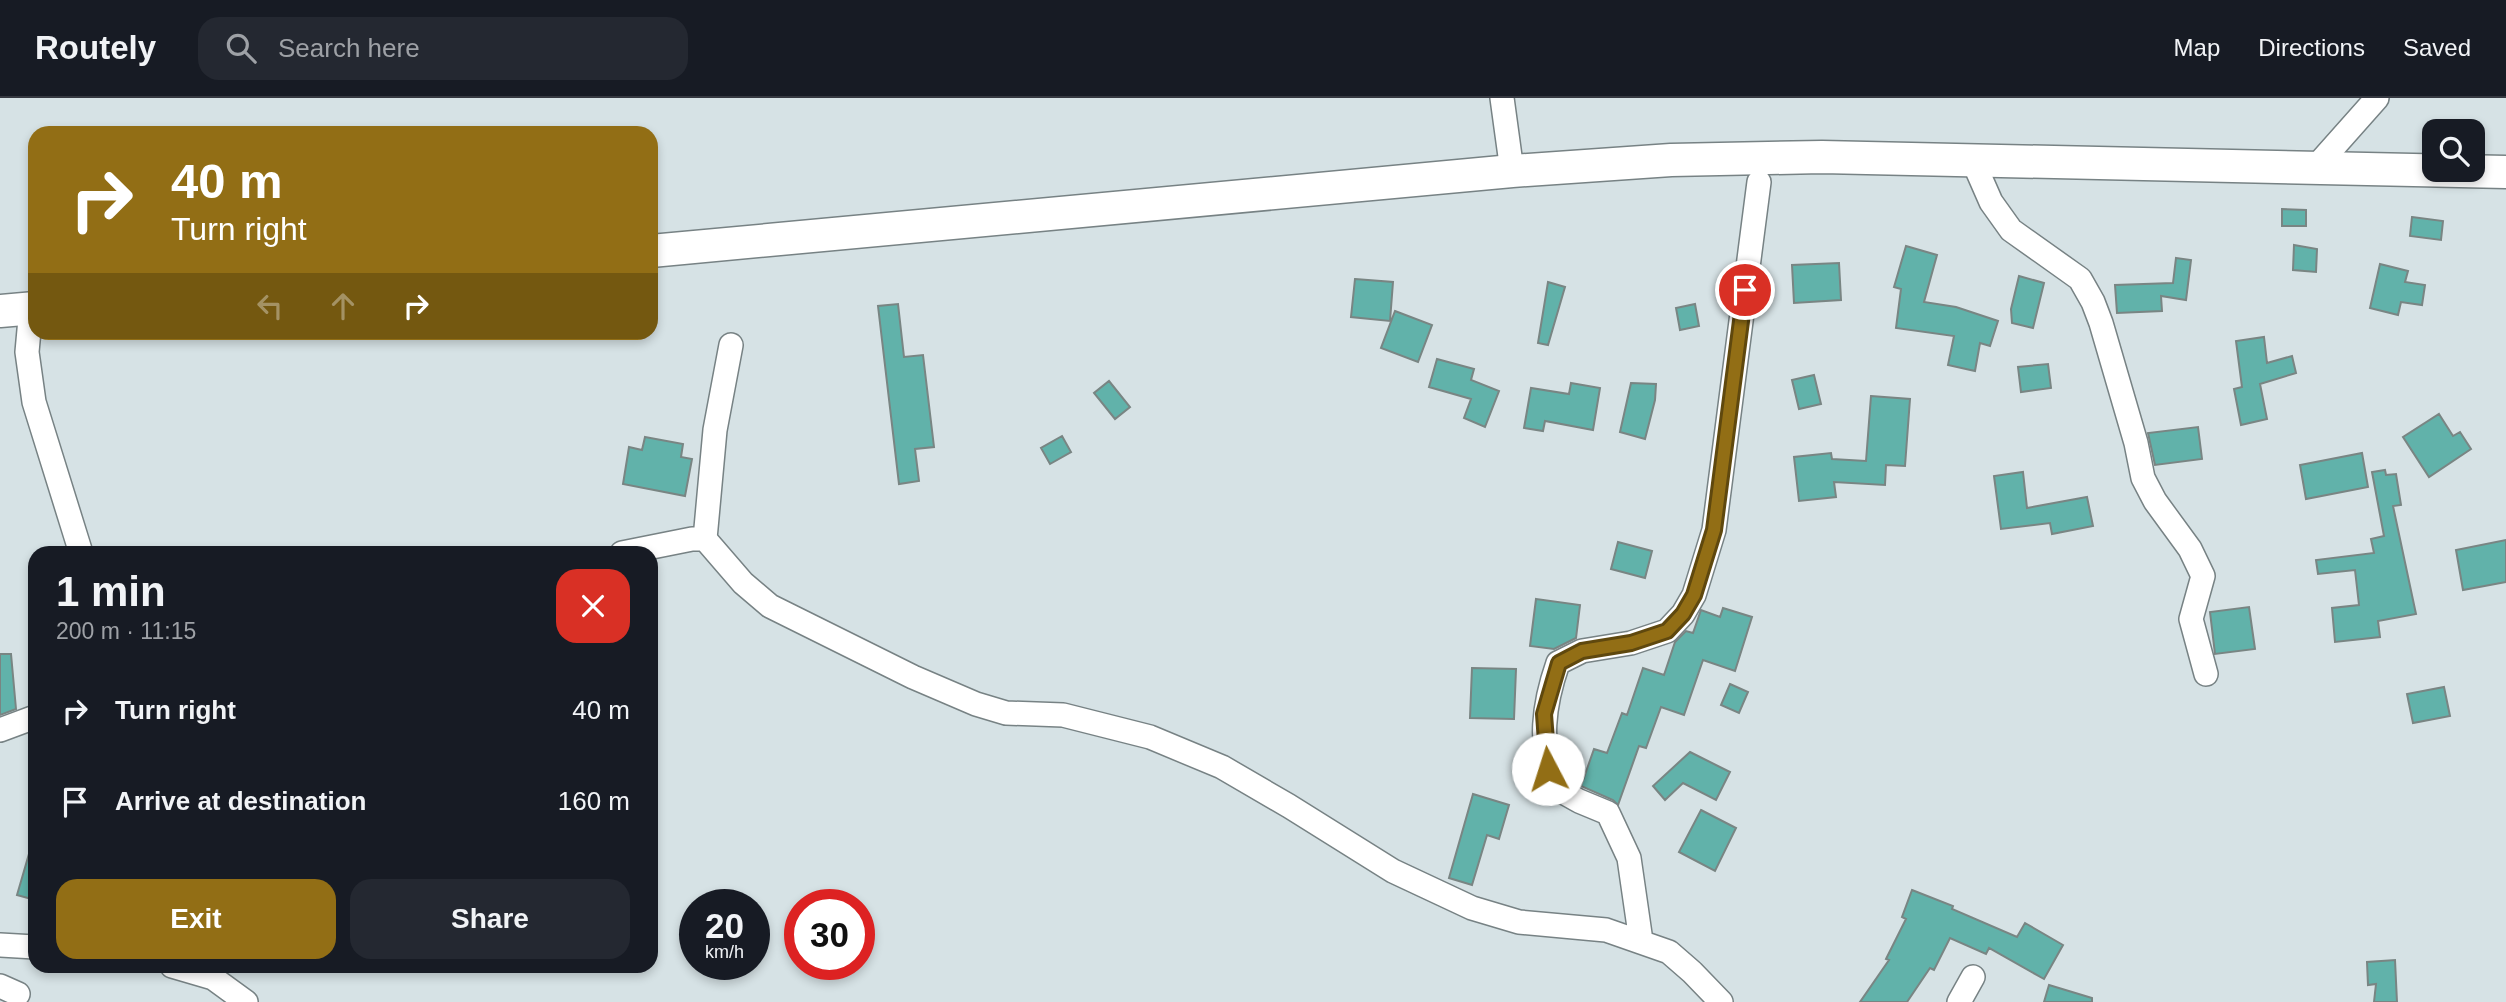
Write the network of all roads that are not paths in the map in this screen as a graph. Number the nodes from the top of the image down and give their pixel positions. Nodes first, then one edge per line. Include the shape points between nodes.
1 (1502, 98) edge
2 (2377, 98) edge
3 (1973, 161) junction
4 (2314, 169) junction
5 (1512, 171) junction
6 (2506, 172) edge
7 (1759, 182) dead end
8 (658, 250) edge
9 (22, 309) edge
10 (731, 345) dead end
11 (705, 539) junction
12 (79, 546) edge
13 (655, 546) edge
14 (2206, 674) dead end
15 (28, 720) edge
16 (0, 730) edge
17 (1641, 941) junction
18 (0, 945) edge
19 (28, 947) edge
20 (196, 973) edge
21 (1973, 977) dead end
22 (246, 1002) edge
23 (1721, 1002) edge
24 (1959, 1002) edge

1 - 5 street
2 - 4 street
3 - 4 main road
3 - 5 main road via 1671,160
3 - 14 street via 1991,202 2011,230 2080,279 2093,302 2143,478 2203,576 2192,619
4 - 6 main road
5 - 8 main road
7 - 17 street via 1714,530 1694,595 1667,631 1582,651 1559,663 1544,714 1548,769 1554,787 1608,813 1629,858
9 - 12 street via 33,402
10 - 11 street via 715,430
11 - 13 street
11 - 17 street via 770,606 913,677 1006,713 1063,715 1150,737 1222,767 1392,871 1472,908 1519,922 1606,930
15 - 16 street
17 - 23 street via 1669,952
18 - 19 street
20 - 22 street via 213,978
21 - 24 street

